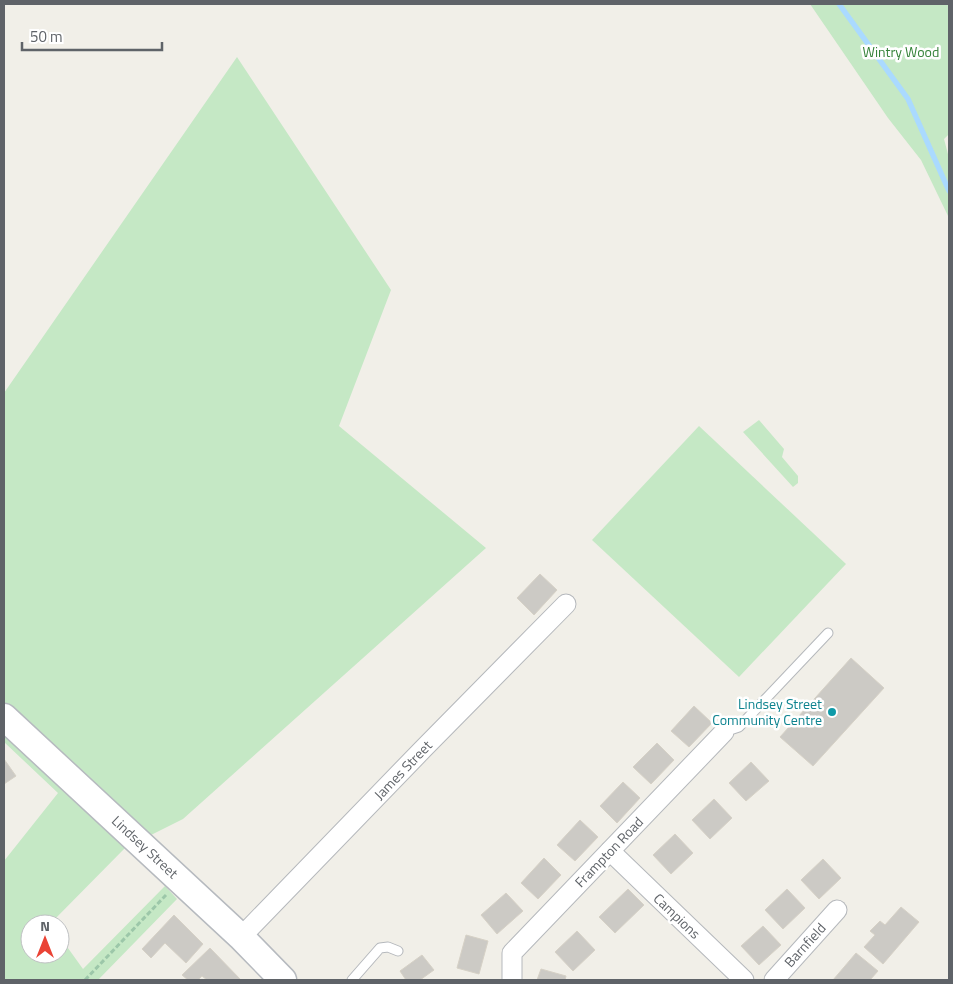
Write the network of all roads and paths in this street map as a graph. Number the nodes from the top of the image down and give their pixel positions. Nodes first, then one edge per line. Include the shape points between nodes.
1 (566, 604) dead end
2 (828, 633) dead end
3 (4, 716) edge
4 (724, 732) joint
5 (610, 851) junction
6 (180, 880) junction
7 (837, 910) dead end
8 (241, 937) junction
9 (398, 951) dead end
10 (84, 980) edge
11 (283, 980) edge
12 (352, 980) edge
13 (512, 980) edge
14 (744, 980) edge
15 (774, 980) edge

1 - 8 street, James Street
2 - 4 lane via 739,728
3 - 6 main road, Lindsey Street
4 - 5 street, Frampton Road
5 - 13 street, Frampton Road via 512,953
5 - 14 street, Campions
6 - 8 main road, Lindsey Street
6 - 10 path
7 - 15 street, Barnfield
8 - 11 main road, Lindsey Street
9 - 12 lane via 380,948

